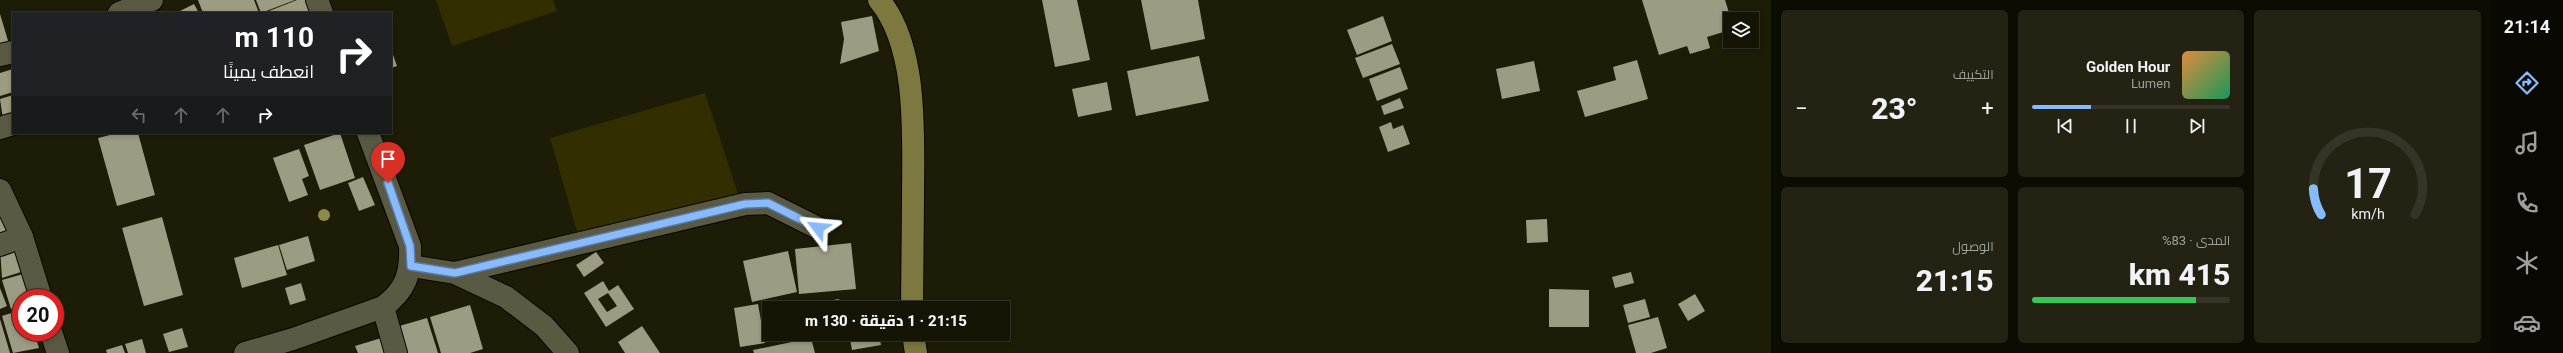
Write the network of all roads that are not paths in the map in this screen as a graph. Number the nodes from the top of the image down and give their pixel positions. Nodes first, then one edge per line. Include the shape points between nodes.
1 (152, 0) edge
2 (317, 0) edge
3 (878, 0) edge
4 (122, 12) edge
5 (322, 12) edge
6 (12, 52) edge
7 (0, 56) edge
8 (12, 124) edge
9 (0, 128) edge
10 (368, 134) edge
11 (0, 190) edge
12 (818, 228) dead end
13 (22, 237) junction
14 (0, 245) edge
15 (411, 266) junction
16 (455, 273) junction
17 (38, 289) edge
18 (912, 301) edge
19 (383, 307) junction
20 (54, 341) edge
21 (914, 341) edge
22 (295, 346) edge
23 (58, 353) edge
24 (245, 353) edge
25 (396, 353) edge
26 (568, 353) edge
27 (916, 353) edge

1 - 4 street
2 - 5 street
3 - 18 main road via 888,11 899,37 913,126
6 - 7 street
8 - 9 street
10 - 15 street via 403,224 410,246
11 - 13 street
12 - 16 street via 768,203 745,204
13 - 14 street
13 - 17 street
15 - 16 street
15 - 19 street via 406,281 395,298
16 - 26 street via 506,297 544,326
19 - 22 street
19 - 25 street
20 - 23 street
21 - 27 main road
22 - 24 street

